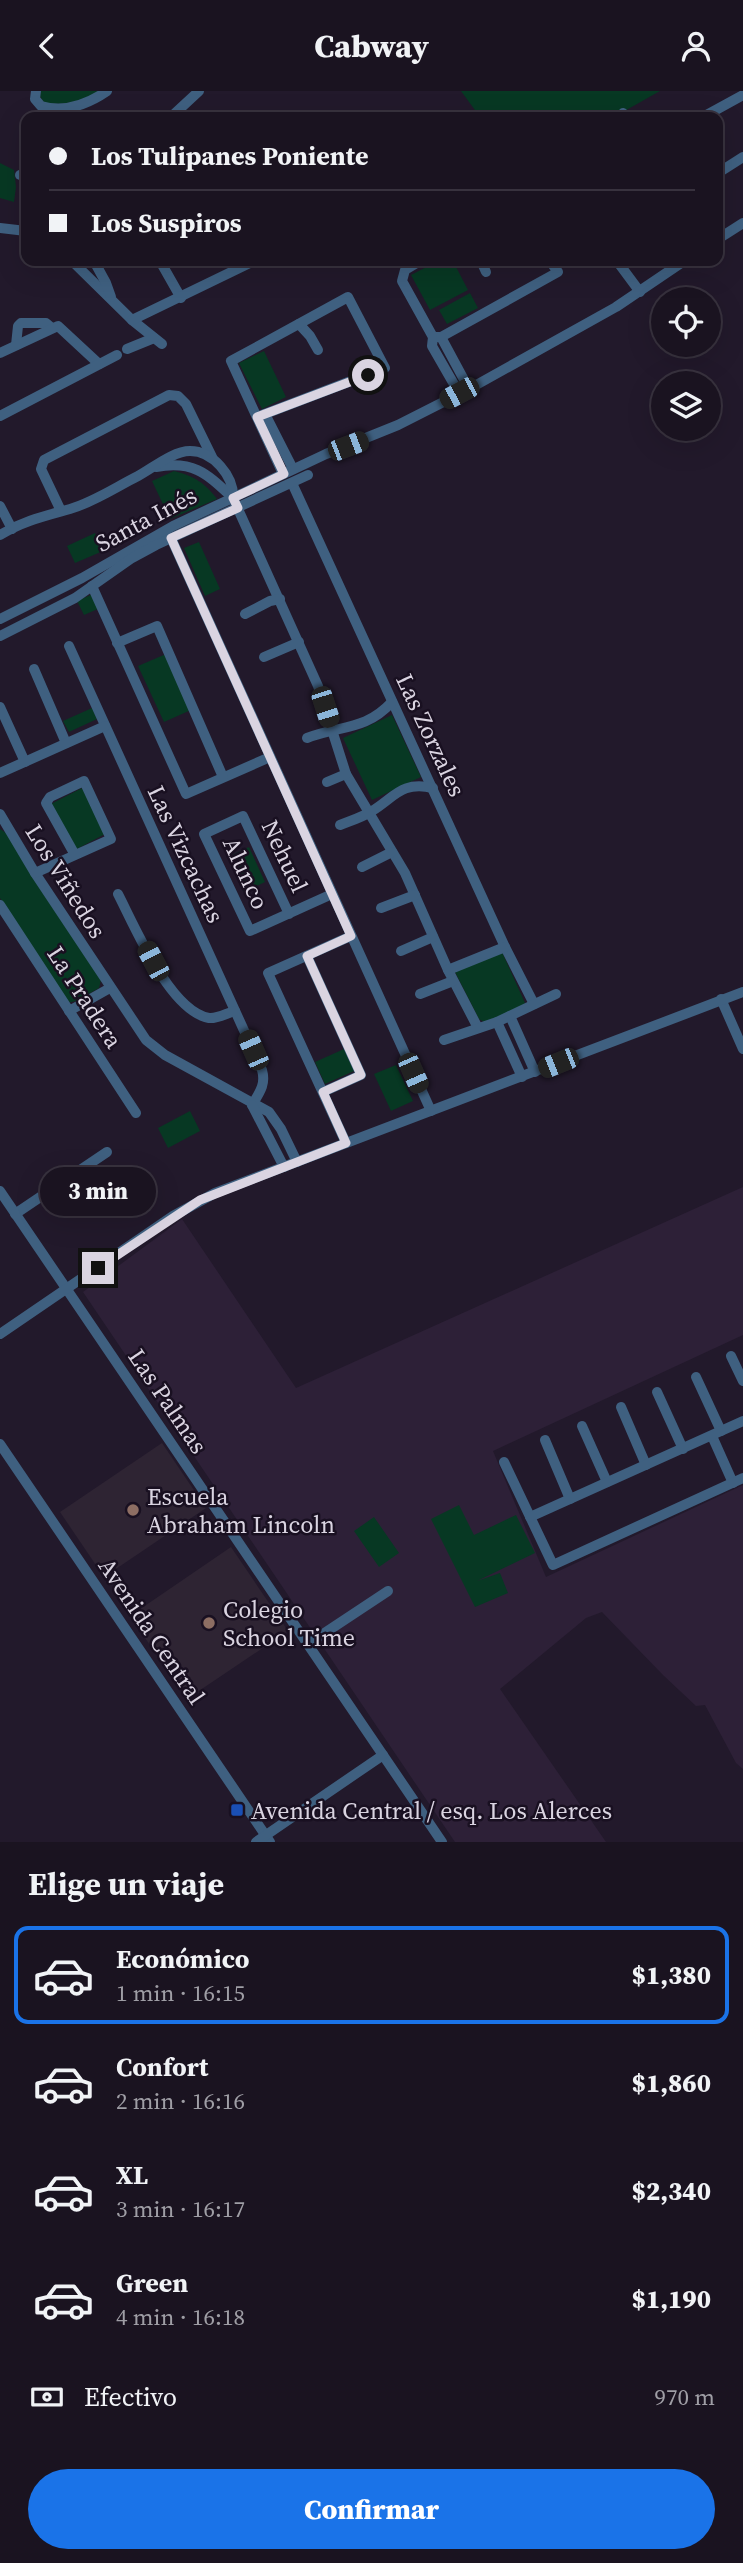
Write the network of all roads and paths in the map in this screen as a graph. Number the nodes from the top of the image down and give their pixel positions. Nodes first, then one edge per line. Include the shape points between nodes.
1 (36, 91) edge
2 (107, 91) edge
3 (199, 91) edge
4 (743, 95) edge
5 (60, 112) edge
6 (66, 112) edge
7 (176, 112) edge
8 (712, 112) edge
9 (743, 157) edge
10 (723, 170) edge
11 (743, 223) edge
12 (0, 228) edge
13 (21, 230) edge
14 (723, 236) edge
15 (77, 266) edge
16 (97, 266) edge
17 (163, 266) edge
18 (228, 266) edge
19 (244, 266) edge
20 (411, 266) edge
21 (483, 266) edge
22 (554, 266) edge
23 (621, 266) edge
24 (677, 266) edge
25 (486, 272) dead end
26 (231, 273) junction
27 (640, 292) junction
28 (181, 298) junction
29 (111, 300) junction
30 (132, 320) junction
31 (299, 324) junction
32 (52, 328) junction
33 (437, 337) junction
34 (16, 345) junction
35 (318, 350) dead end
36 (2, 351) edge
37 (99, 364) junction
38 (464, 391) junction
39 (261, 415) junction
40 (0, 416) edge
41 (213, 458) junction
42 (156, 467) junction
43 (288, 472) junction
44 (308, 475) dead end
45 (292, 483) junction
46 (235, 503) junction
47 (0, 506) edge
48 (61, 511) junction
49 (12, 529) junction
50 (0, 535) edge
51 (171, 538) junction
52 (92, 586) junction
53 (280, 599) junction
54 (245, 614) dead end
55 (0, 619) edge
56 (0, 636) edge
57 (299, 642) junction
58 (117, 643) junction
59 (69, 646) dead end
60 (264, 657) dead end
61 (33, 669) dead end
62 (392, 702) junction
63 (0, 707) edge
64 (105, 726) junction
65 (332, 729) junction
66 (307, 738) dead end
67 (65, 743) junction
68 (270, 757) junction
69 (25, 762) junction
70 (0, 773) edge
71 (346, 774) junction
72 (223, 777) junction
73 (327, 782) dead end
74 (433, 788) junction
75 (370, 813) junction
76 (1, 817) edge
77 (340, 825) dead end
78 (204, 834) joint
79 (392, 852) junction
80 (75, 855) junction
81 (362, 867) dead end
82 (35, 873) junction
83 (118, 894) dead end
84 (332, 894) junction
85 (415, 895) junction
86 (0, 905) edge
87 (381, 908) dead end
88 (289, 913) junction
89 (351, 936) junction
90 (433, 937) junction
91 (505, 947) junction
92 (401, 951) dead end
93 (307, 956) junction
94 (450, 975) junction
95 (110, 988) junction
96 (743, 992) edge
97 (421, 993) dead end
98 (556, 994) dead end
99 (721, 999) junction
100 (534, 1004) junction
101 (69, 1011) junction
102 (235, 1011) junction
103 (510, 1016) junction
104 (497, 1022) junction
105 (478, 1028) junction
106 (444, 1040) dead end
107 (743, 1049) edge
108 (535, 1072) junction
109 (522, 1077) junction
110 (323, 1092) junction
111 (252, 1105) junction
112 (430, 1111) junction
113 (136, 1113) dead end
114 (346, 1143) junction
115 (107, 1152) dead end
116 (297, 1162) junction
117 (284, 1167) junction
118 (0, 1191) edge
119 (15, 1214) junction
120 (66, 1289) junction
121 (0, 1334) edge
122 (731, 1356) dead end
123 (696, 1377) dead end
124 (743, 1381) edge
125 (657, 1392) dead end
126 (621, 1407) dead end
127 (743, 1421) edge
128 (582, 1426) dead end
129 (717, 1433) junction
130 (545, 1440) dead end
131 (0, 1444) edge
132 (682, 1449) junction
133 (504, 1462) dead end
134 (646, 1465) junction
135 (738, 1480) edge
136 (607, 1482) junction
137 (570, 1499) junction
138 (530, 1517) junction
139 (388, 1591) dead end
140 (308, 1644) junction
141 (383, 1755) junction
142 (264, 1840) edge
143 (442, 1842) edge

1 - 5 street via 41,107
2 - 6 street
3 - 7 street
4 - 8 street
9 - 10 street
11 - 14 street
12 - 13 street
15 - 29 street
16 - 29 street
17 - 28 street
18 - 26 street
19 - 26 street
20 - 33 street via 402,281
21 - 25 street
22 - 33 street via 558,272
23 - 27 street
24 - 27 street, Santa Inés
26 - 28 street
27 - 38 street, Santa Inés
28 - 30 street
29 - 30 street
30 - 37 street via 158,341
31 - 35 street
31 - 39 street via 231,361
31 - 39 street via 348,297 385,368
32 - 34 street
32 - 34 street via 46,323 20,323
32 - 37 street via 60,326
33 - 38 street
34 - 36 street
37 - 40 street
38 - 43 street, Santa Inés
39 - 43 street
41 - 42 street via 188,451
41 - 46 street via 233,488
41 - 48 street via 186,404 169,395 44,460 41,469
42 - 46 street via 174,464 201,471
42 - 48 street
43 - 46 street, Santa Inés
44 - 45 street, Santa Inés
45 - 46 street, Santa Inés
45 - 62 street, Las Zorzales
46 - 51 street, Santa Inés
46 - 53 street
46 - 55 street, Santa Inés via 173,526
47 - 49 street
48 - 49 street
49 - 50 street
51 - 52 street, Santa Inés
51 - 68 street
52 - 56 street, Santa Inés
52 - 58 street
53 - 54 street
53 - 57 street
57 - 60 street
57 - 65 street
58 - 72 street via 186,794
58 - 72 street via 157,626
59 - 64 street, Las Vizcachas
61 - 67 street
62 - 65 street via 368,722
62 - 74 street, Las Zorzales
63 - 69 street
64 - 67 street
64 - 102 street, Las Vizcachas
65 - 66 street
65 - 71 street
67 - 69 street
68 - 72 street
68 - 84 street
69 - 70 street
71 - 73 street
71 - 75 street
74 - 75 street via 396,792
74 - 91 street, Las Zorzales
75 - 77 street
75 - 79 street
76 - 82 street, Los Viñedos
78 - 88 street, Nehuel via 243,816
78 - 88 street, Alunco via 250,931
79 - 81 street
79 - 85 street
80 - 80 street via 111,839 84,781 46,803
80 - 82 street
82 - 95 street, Los Viñedos
83 - 102 street via 170,991 208,1018
84 - 88 street
84 - 89 street
85 - 87 street
85 - 90 street
86 - 101 street, La Pradera
89 - 93 street
89 - 112 street
90 - 92 street
90 - 94 street
91 - 94 street
91 - 100 street, Las Zorzales
93 - 110 street via 361,1075
93 - 110 street via 268,973
94 - 97 street
94 - 105 street
95 - 101 street
95 - 111 street, Los Viñedos via 158,1050
96 - 99 street
98 - 100 street
99 - 107 street
99 - 108 street
100 - 103 street
101 - 113 street, La Pradera
102 - 111 street, Las Vizcachas via 264,1079
103 - 104 street
103 - 108 street
104 - 105 street
104 - 109 street
105 - 106 street
108 - 109 street
109 - 112 street
110 - 114 street
111 - 116 street, Los Viñedos via 274,1118
111 - 117 street
112 - 114 street
114 - 116 street
115 - 119 street
116 - 117 street
117 - 120 street via 186,1207
118 - 119 street, Las Palmas
119 - 120 street, Las Palmas
120 - 121 street
120 - 140 street, Las Palmas
122 - 124 street
123 - 129 street
125 - 132 street
126 - 134 street
127 - 129 street
128 - 136 street
129 - 132 street
129 - 135 street
130 - 137 street
131 - 142 street, Avenida Central
132 - 134 street
133 - 138 street
134 - 136 street
135 - 138 street via 553,1565
136 - 137 street
137 - 138 street
139 - 140 street
140 - 141 street, Las Palmas
141 - 142 street
141 - 143 street, Las Palmas

